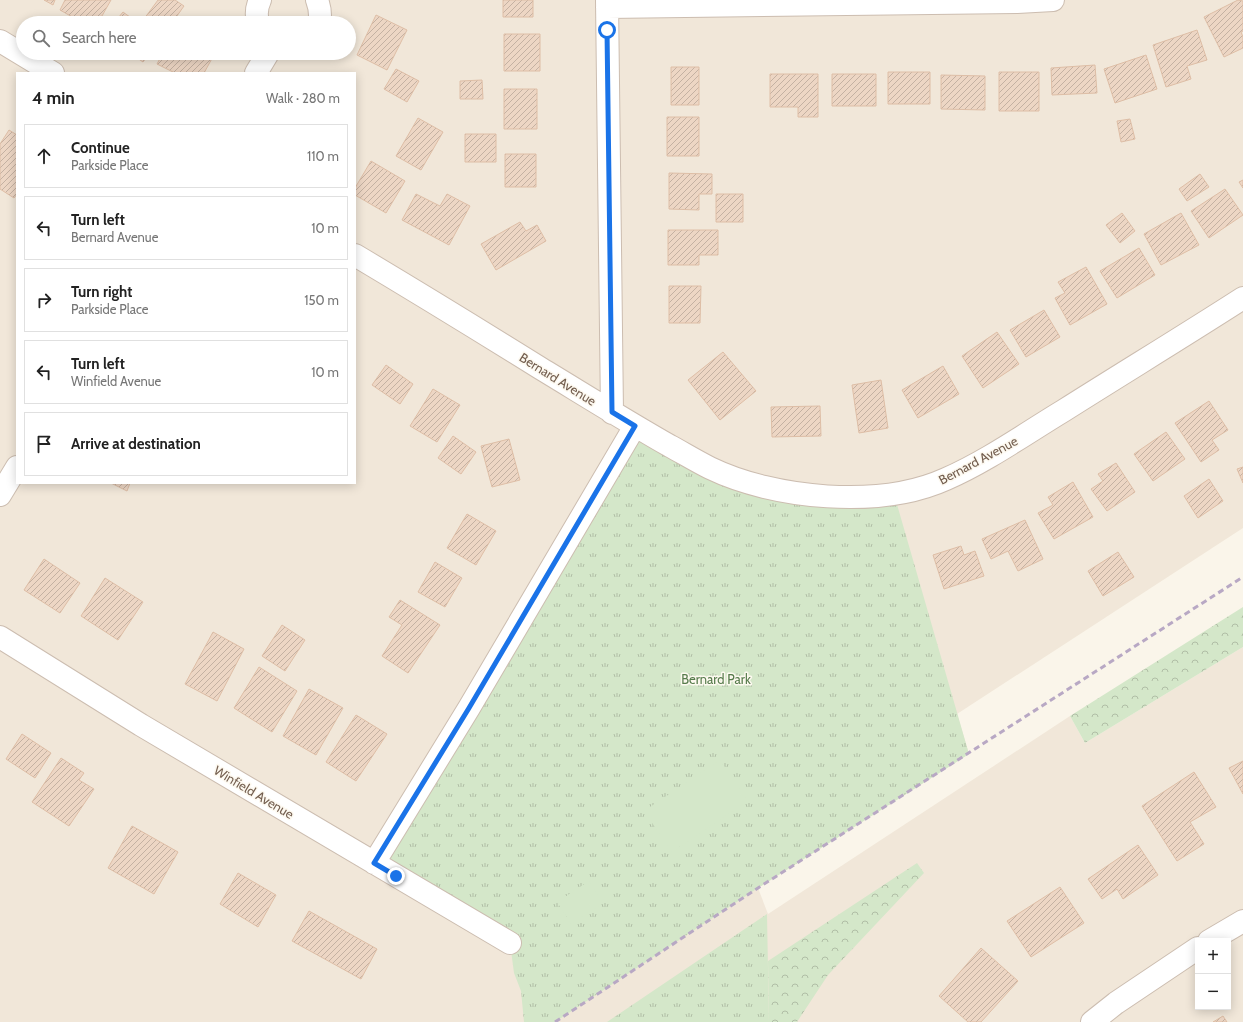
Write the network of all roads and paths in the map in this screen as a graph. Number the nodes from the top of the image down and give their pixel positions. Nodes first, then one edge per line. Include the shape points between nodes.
1 (260, 0) edge
2 (317, 0) edge
3 (1053, 0) edge
4 (607, 4) edge
5 (256, 16) edge
6 (321, 16) edge
7 (0, 41) edge
8 (16, 50) edge
9 (32, 60) edge
10 (264, 60) edge
11 (52, 72) edge
12 (257, 72) edge
13 (356, 255) edge
14 (1243, 298) edge
15 (612, 412) junction
16 (635, 426) junction
17 (16, 469) edge
18 (0, 495) edge
19 (0, 637) edge
20 (374, 863) junction
21 (1243, 921) edge
22 (1214, 938) edge
23 (510, 943) dead end
24 (1195, 950) edge
25 (1092, 1022) edge

1 - 5 street
2 - 6 street
3 - 4 street
4 - 15 street
7 - 8 street
9 - 11 street
10 - 12 street
13 - 15 street, Bernard Avenue
14 - 16 street, Bernard Avenue via 992,455 944,480 894,494 826,497 775,489 710,468
15 - 16 street, Bernard Avenue
16 - 20 street via 469,708
17 - 18 street
19 - 20 street, Winfield Avenue via 141,725
20 - 23 street, Winfield Avenue
21 - 22 street
24 - 25 street

